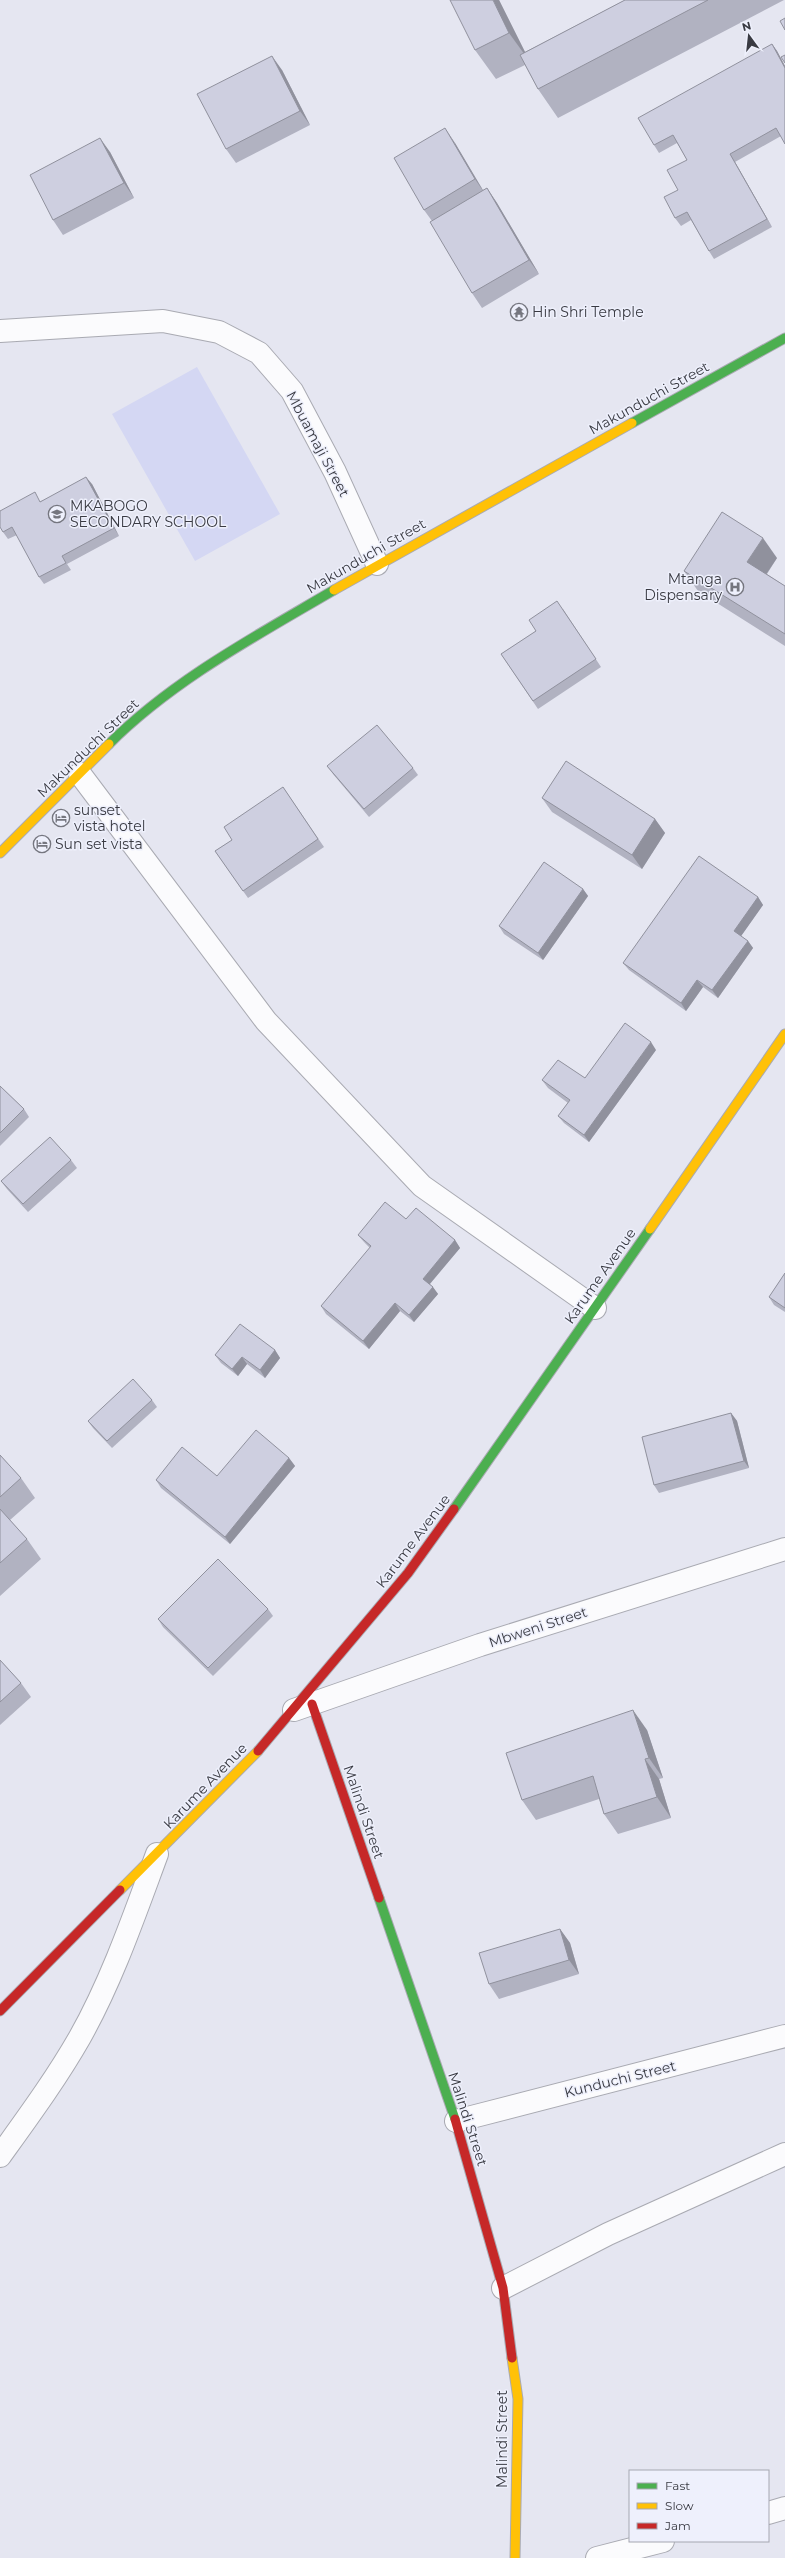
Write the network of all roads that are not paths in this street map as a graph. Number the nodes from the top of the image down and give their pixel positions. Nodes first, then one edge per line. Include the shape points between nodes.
1 (0, 331) edge
2 (785, 338) edge
3 (377, 564) junction
4 (80, 774) junction
5 (0, 852) edge
6 (785, 1034) edge
7 (595, 1308) junction
8 (785, 1549) edge
9 (302, 1707) junction
10 (157, 1854) junction
11 (0, 2011) edge
12 (785, 2036) edge
13 (456, 2121) junction
14 (785, 2154) edge
15 (0, 2156) edge
16 (503, 2288) junction
17 (785, 2508) edge
18 (769, 2513) edge
19 (659, 2542) edge
20 (515, 2558) edge
21 (598, 2558) edge

1 - 3 street, Mbuamaji Street via 163,321 219,332 259,353 292,392 335,472
2 - 3 street, Makunduchi Street
3 - 4 street, Makunduchi Street via 243,644 138,715
4 - 5 street, Makunduchi Street
4 - 7 street via 266,1021 422,1186
6 - 7 street, Karume Avenue
7 - 9 street, Karume Avenue via 408,1573
8 - 9 street, Mbweni Street via 480,1645
9 - 10 street, Karume Avenue
9 - 13 street, Malindi Street
10 - 11 street, Karume Avenue
10 - 15 street via 127,1934 80,2036
12 - 13 street, Kunduchi Street
13 - 16 street, Malindi Street
14 - 16 street via 608,2234
16 - 20 street, Malindi Street via 518,2399
17 - 18 street
19 - 21 street

